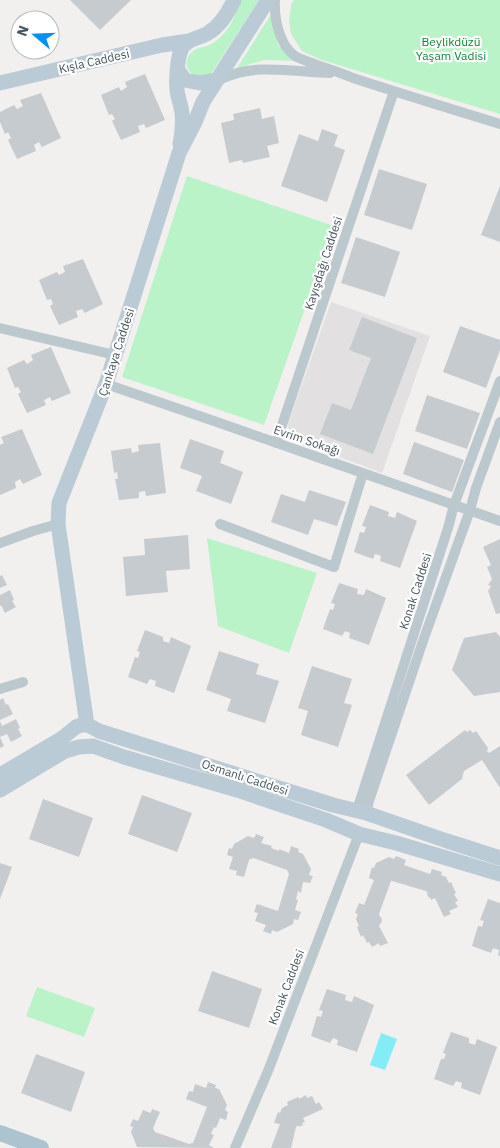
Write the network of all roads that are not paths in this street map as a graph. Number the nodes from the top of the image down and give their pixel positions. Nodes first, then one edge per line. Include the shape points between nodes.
1 (234, 0) edge
2 (268, 0) edge
3 (275, 0) edge
4 (189, 41) junction
5 (178, 70) junction
6 (338, 73) junction
7 (217, 80) junction
8 (0, 83) edge
9 (394, 91) junction
10 (500, 124) edge
11 (179, 153) junction
12 (0, 328) edge
13 (115, 356) junction
14 (500, 381) edge
15 (106, 384) junction
16 (500, 422) edge
17 (276, 443) junction
18 (363, 473) junction
19 (454, 505) junction
20 (470, 510) junction
21 (500, 521) edge
22 (58, 524) junction
23 (220, 524) dead end
24 (0, 543) edge
25 (23, 682) dead end
26 (0, 689) edge
27 (84, 728) junction
28 (84, 746) junction
29 (0, 775) edge
30 (0, 790) edge
31 (362, 812) junction
32 (359, 833) junction
33 (500, 858) edge
34 (500, 874) edge
35 (0, 1132) edge
36 (42, 1148) edge
37 (234, 1148) edge

1 - 4 main road, Kışla Caddesi via 215,28
2 - 7 main road, Çankaya Caddesi
3 - 6 street via 282,38 294,56
4 - 5 main road via 182,48
4 - 8 main road, Kışla Caddesi
5 - 7 main road via 185,80
5 - 11 main road via 177,90 182,113
6 - 7 street via 264,69 240,72
6 - 9 street
7 - 11 main road, Çankaya Caddesi
9 - 10 street
9 - 17 street, Kayışdağı Caddesi
11 - 13 main road, Çankaya Caddesi
12 - 13 street
13 - 15 main road, Çankaya Caddesi
14 - 19 street, Konak Caddesi
15 - 17 street, Evrim Sokağı
15 - 22 main road, Çankaya Caddesi via 59,502
16 - 20 street, Konak Caddesi
17 - 18 street, Evrim Sokağı
18 - 19 street, Evrim Sokağı
18 - 23 street via 334,567
19 - 20 street, Evrim Sokağı
19 - 31 street, Konak Caddesi
20 - 21 street, Evrim Sokağı
20 - 31 street, Konak Caddesi via 369,801
22 - 24 street
22 - 27 main road, Çankaya Caddesi
25 - 26 street
27 - 28 main road via 95,735 93,742
27 - 28 main road via 72,734 72,739
27 - 29 main road
27 - 31 main road, Osmanlı Caddesi
28 - 30 main road via 65,752
28 - 32 main road, Osmanlı Caddesi via 237,790
31 - 32 main road via 350,819
31 - 32 main road via 373,824 372,830
31 - 33 main road, Osmanlı Caddesi
32 - 34 main road, Osmanlı Caddesi
32 - 37 street, Konak Caddesi via 268,1071
35 - 36 main road

